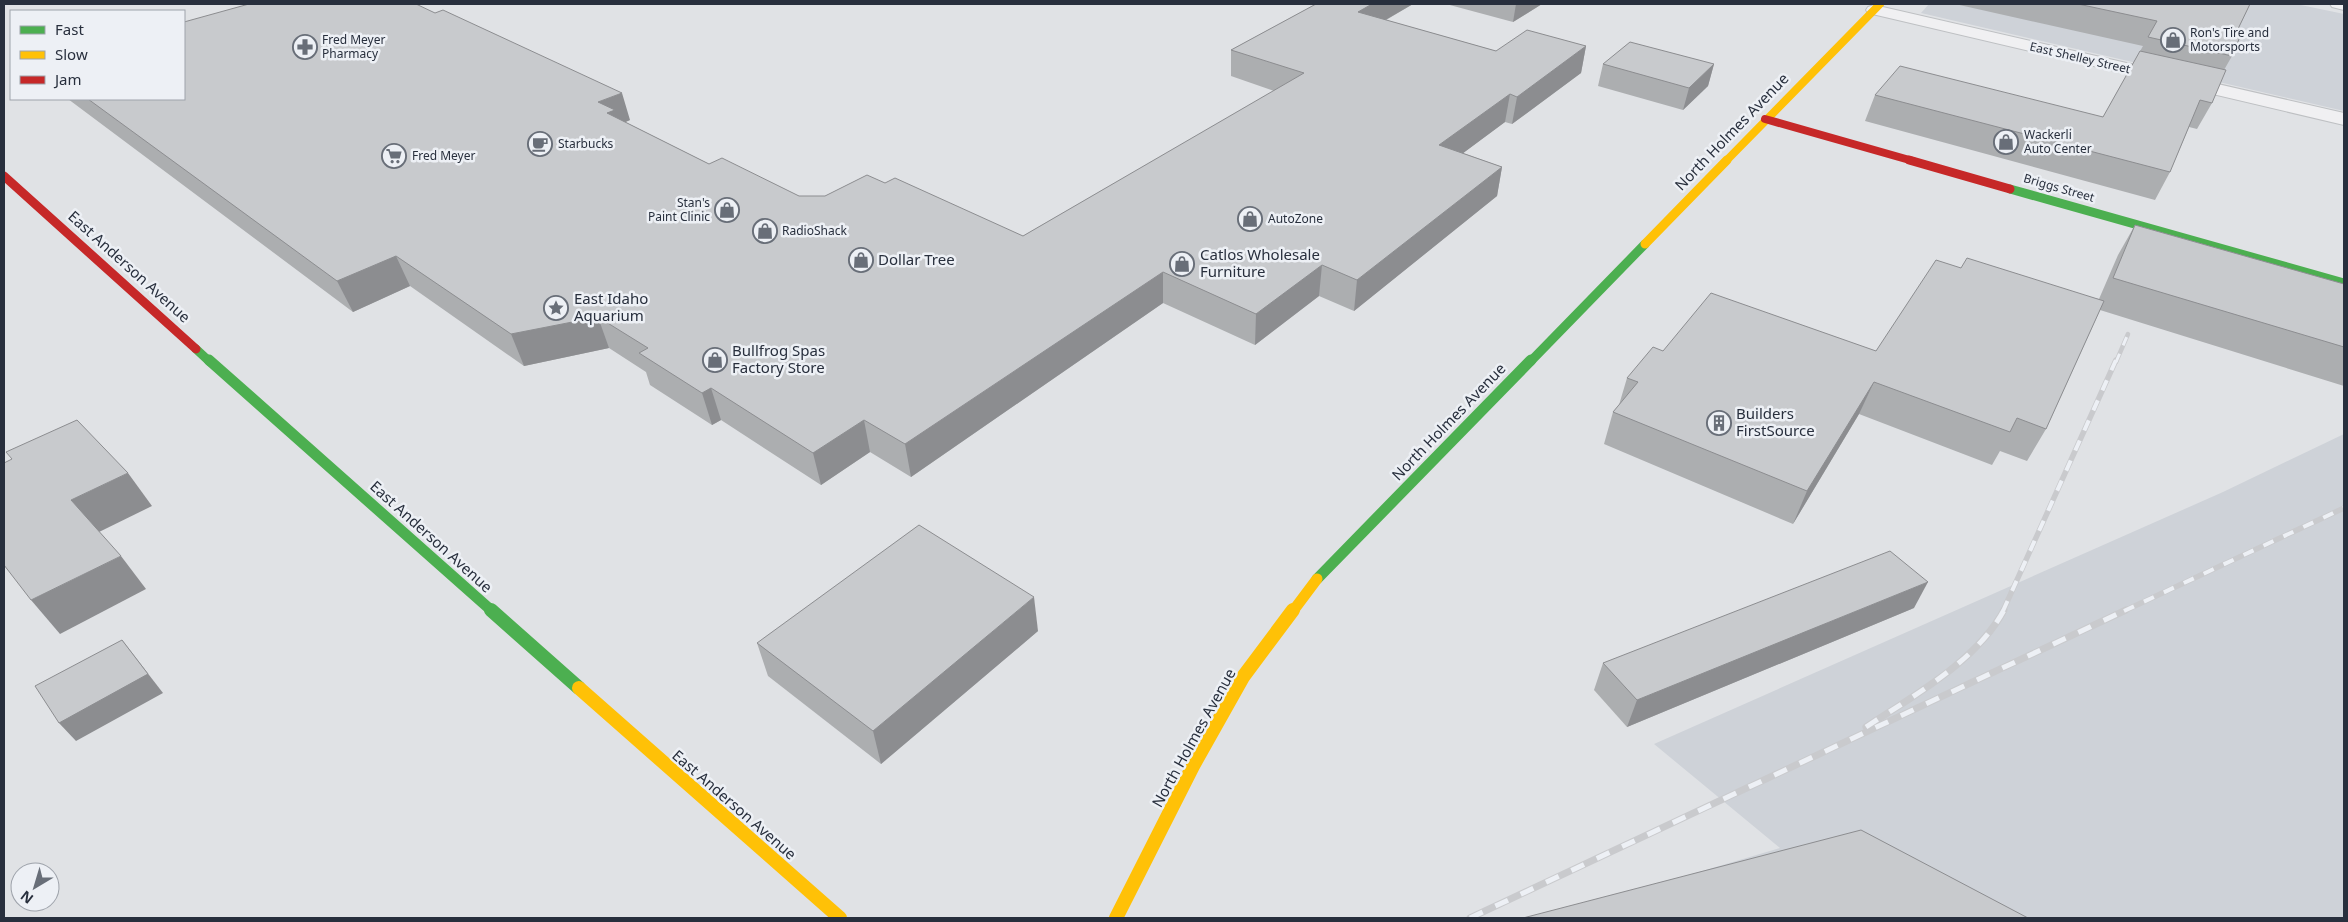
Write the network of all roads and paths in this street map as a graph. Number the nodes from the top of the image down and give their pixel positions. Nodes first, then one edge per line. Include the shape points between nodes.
1 (2338, 4) edge
2 (2344, 5) edge
3 (1877, 7) edge
4 (1765, 119) junction
5 (2344, 120) edge
6 (4, 176) edge
7 (2344, 283) edge
8 (840, 918) edge
9 (1116, 918) edge

1 - 2 street
3 - 4 main road, North Holmes Avenue
3 - 5 street, East Shelley Street
4 - 7 main road, Briggs Street
4 - 9 main road, North Holmes Avenue via 1314,582 1243,677 1193,766
6 - 8 main road, East Anderson Avenue via 284,428

